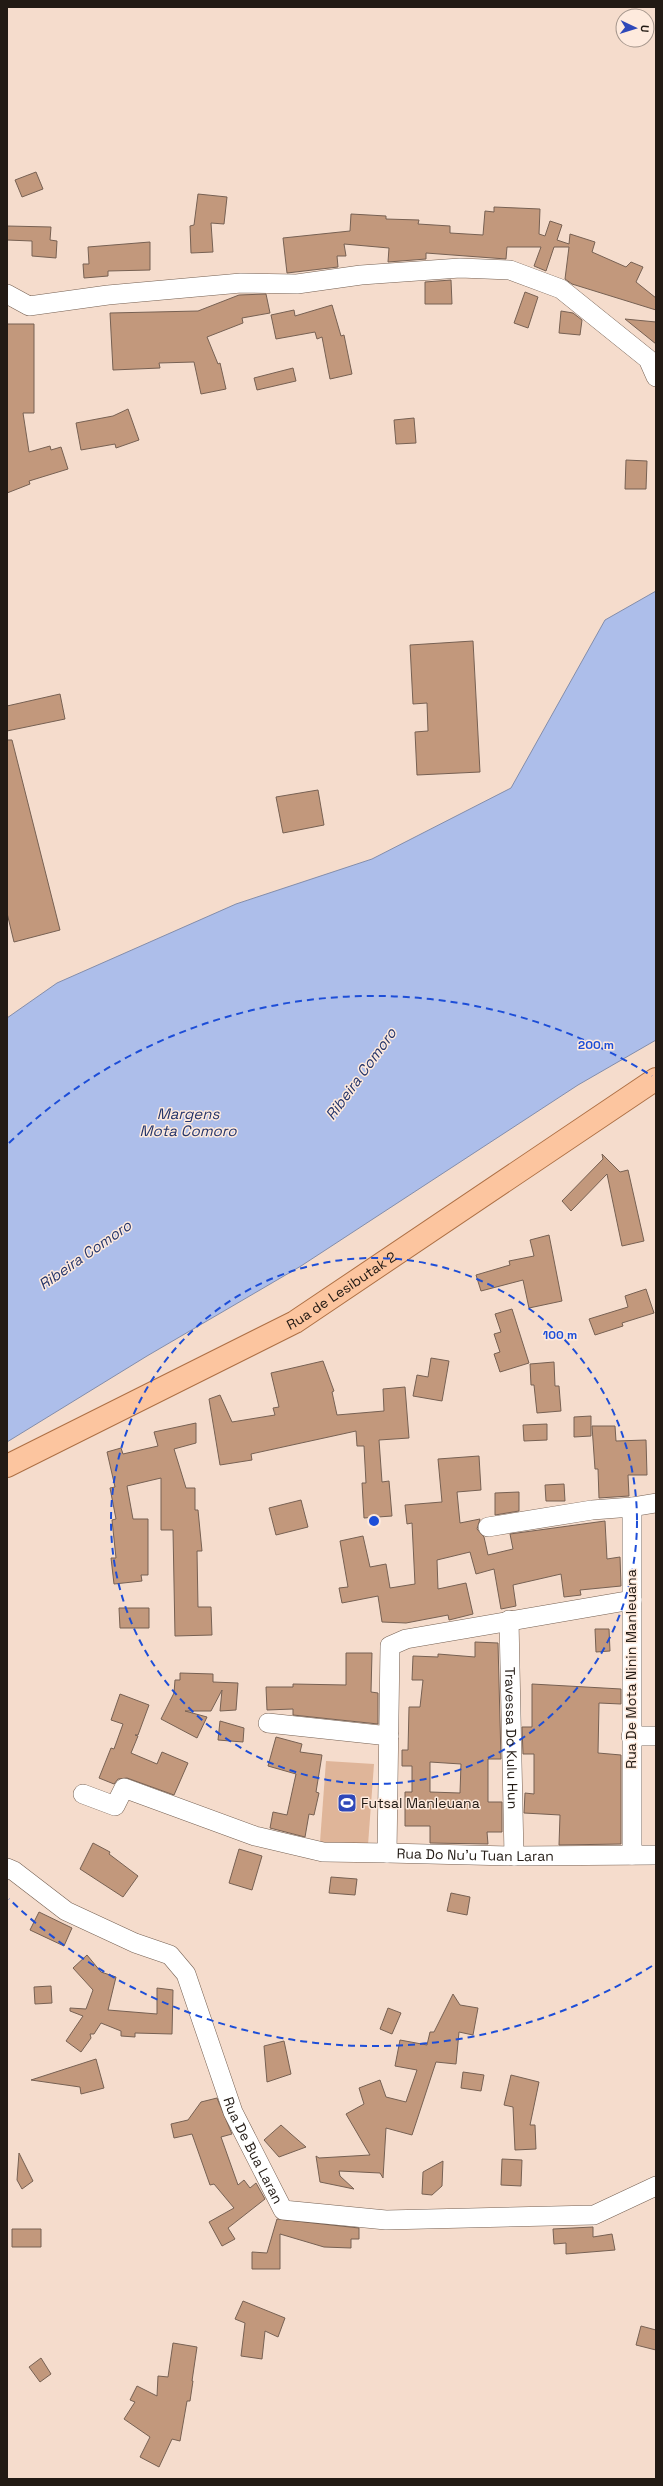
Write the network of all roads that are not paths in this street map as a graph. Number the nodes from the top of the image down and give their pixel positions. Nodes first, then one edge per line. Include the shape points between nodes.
1 (7, 294) edge
2 (656, 377) edge
3 (656, 1079) edge
4 (7, 1466) edge
5 (656, 1503) edge
6 (632, 1507) junction
7 (488, 1527) dead end
8 (632, 1600) junction
9 (509, 1620) junction
10 (268, 1723) dead end
11 (389, 1736) junction
12 (631, 1736) junction
13 (656, 1736) edge
14 (84, 1794) dead end
15 (387, 1853) junction
16 (632, 1855) junction
17 (656, 1855) edge
18 (514, 1856) junction
19 (7, 1868) edge
20 (656, 2186) edge

1 - 2 street via 29,306 108,295 241,283 297,284 360,275 460,268 510,270 561,289 648,359
3 - 4 main road, Rua de Lesibutak 2 via 295,1322
5 - 6 street
6 - 7 street via 592,1510
6 - 8 street, Rua De Mota Ninin Manleuana
8 - 9 street, Rua Do Nu’u Tuan Laran
8 - 12 street, Rua De Mota Ninin Manleuana
9 - 11 street, Rua Do Nu’u Tuan Laran via 406,1638 390,1646
9 - 18 street, Travessa Do Kulu Hun
10 - 11 street
11 - 15 street, Rua Do Nu’u Tuan Laran
12 - 13 street
12 - 16 street, Rua De Mota Ninin Manleuana
14 - 15 street via 115,1806 124,1788 256,1836 323,1852
15 - 18 street, Rua Do Nu’u Tuan Laran
16 - 17 street, Rua Do Nu’u Tuan Laran
16 - 18 street, Rua Do Nu’u Tuan Laran
19 - 20 street, Rua De Bua Laran via 66,1911 135,1943 170,1955 186,1974 233,2112 283,2210 386,2220 594,2215

